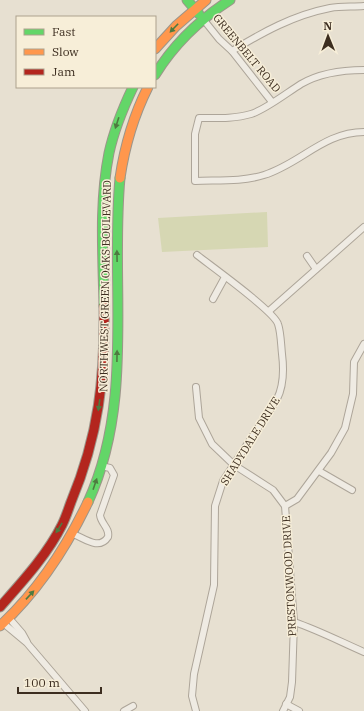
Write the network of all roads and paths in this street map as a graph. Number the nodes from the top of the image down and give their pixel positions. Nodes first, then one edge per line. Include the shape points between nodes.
1 (187, 0) edge
2 (206, 0) edge
3 (230, 0) edge
4 (329, 0) edge
5 (364, 6) edge
6 (331, 8) junction
7 (195, 9) junction
8 (203, 20) junction
9 (156, 48) edge
10 (232, 51) junction
11 (364, 70) edge
12 (156, 72) edge
13 (132, 88) edge
14 (147, 88) edge
15 (272, 102) junction
16 (364, 132) edge
17 (364, 227) edge
18 (102, 233) junction
19 (117, 233) junction
20 (197, 255) dead end
21 (307, 256) dead end
22 (316, 269) junction
23 (226, 277) junction
24 (213, 299) dead end
25 (268, 310) junction
26 (364, 344) edge
27 (196, 387) dead end
28 (234, 465) junction
29 (105, 467) junction
30 (319, 471) junction
31 (352, 490) dead end
32 (285, 506) junction
33 (73, 534) junction
34 (0, 607) edge
35 (4, 622) edge
36 (294, 622) junction
37 (364, 652) edge
38 (286, 704) junction
39 (133, 706) dead end
40 (85, 711) edge
41 (124, 711) edge
42 (196, 711) edge
43 (283, 711) edge
44 (299, 711) edge

1 - 7 main road, GREENBELT ROAD
2 - 7 main road
3 - 8 main road
4 - 6 street
5 - 6 street
6 - 10 street via 289,20 259,34
7 - 8 main road, GREENBELT ROAD
7 -> 9 main road
8 - 10 street, GREENBELT ROAD
8 - 12 main road via 171,51
10 - 15 street, GREENBELT ROAD
11 - 15 street via 325,74 303,83
13 -> 18 main road, NORTHWEST GREEN OAKS BOULEVARD via 119,118 106,164
14 - 19 main road, NORTHWEST GREEN OAKS BOULEVARD via 128,129 122,155
15 - 16 street via 252,114 231,118 199,118 195,134 195,181 243,179 264,175 290,164 337,136
17 - 22 street
18 - 19 main road
18 -> 34 main road, NORTHWEST GREEN OAKS BOULEVARD via 101,388 89,454 81,482 62,525 29,574
29 -> 19 main road, NORTHWEST GREEN OAKS BOULEVARD via 116,381
20 - 23 street, SHADYDALE DRIVE
21 - 22 street
22 - 25 street
23 - 24 street
23 - 25 street, SHADYDALE DRIVE
25 - 28 street, SHADYDALE DRIVE via 278,323 283,367 280,393
26 - 30 street via 354,362 353,394 345,428
27 - 28 street, PRESTONWOOD DRIVE via 199,418 212,444
28 - 32 street, PRESTONWOOD DRIVE via 274,490
28 - 42 street, SHADYDALE DRIVE via 223,481 215,506 214,585 194,674 192,696
33 -> 29 main road, NORTHWEST GREEN OAKS BOULEVARD
29 - 33 street via 113,471 114,477 100,515 108,531 108,537 104,542 96,544
30 - 31 street
30 - 32 street via 297,499
32 - 36 street, PRESTONWOOD DRIVE
35 -> 33 main road, NORTHWEST GREEN OAKS BOULEVARD via 56,563
35 - 40 street via 27,643
36 - 37 street
36 - 38 street, PRESTONWOOD DRIVE via 292,682
38 - 43 street, PRESTONWOOD DRIVE
38 - 44 street
39 - 41 street

